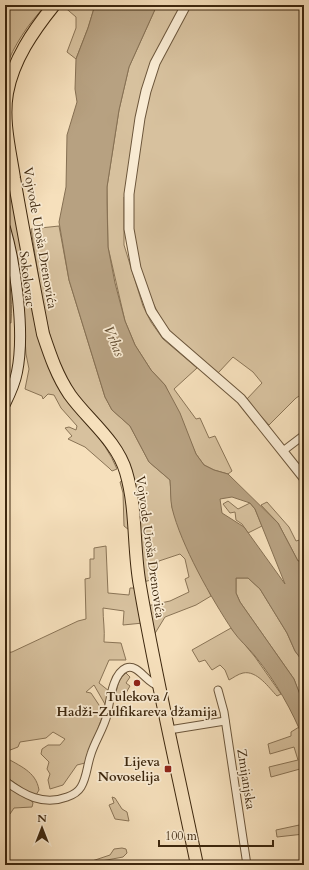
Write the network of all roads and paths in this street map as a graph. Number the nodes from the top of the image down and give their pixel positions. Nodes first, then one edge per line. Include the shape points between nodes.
1 (54, 5) edge
2 (186, 5) edge
3 (6, 96) edge
4 (8, 160) edge
5 (5, 228) edge
6 (5, 404) edge
7 (304, 435) edge
8 (283, 451) junction
9 (304, 478) edge
10 (159, 686) junction
11 (218, 690) dead end
12 (224, 721) junction
13 (169, 730) junction
14 (5, 781) edge
15 (196, 865) edge
16 (244, 865) edge

1 - 3 main road, Vojvode Uroša Drenovića via 35,28 24,48
2 - 8 street via 155,63 140,118 129,194 129,229 134,258 151,311 160,327 240,399
3 - 4 main road, Vojvode Uroša Drenovića
4 - 10 main road, Vojvode Uroša Drenovića via 42,326 52,361 69,394 116,450 126,472 138,575
5 - 6 main road, Sokolovac via 14,268 19,344 17,373
7 - 8 street
8 - 9 street
10 - 13 main road, Vojvode Uroša Drenovića
10 - 14 street via 133,668 120,672 111,693 107,717 90,756 84,782 75,793 54,800 40,800 28,796
11 - 12 street, Zmijanjska
12 - 13 street
12 - 16 street, Zmijanjska
13 - 15 main road, Vojvode Uroša Drenovića

